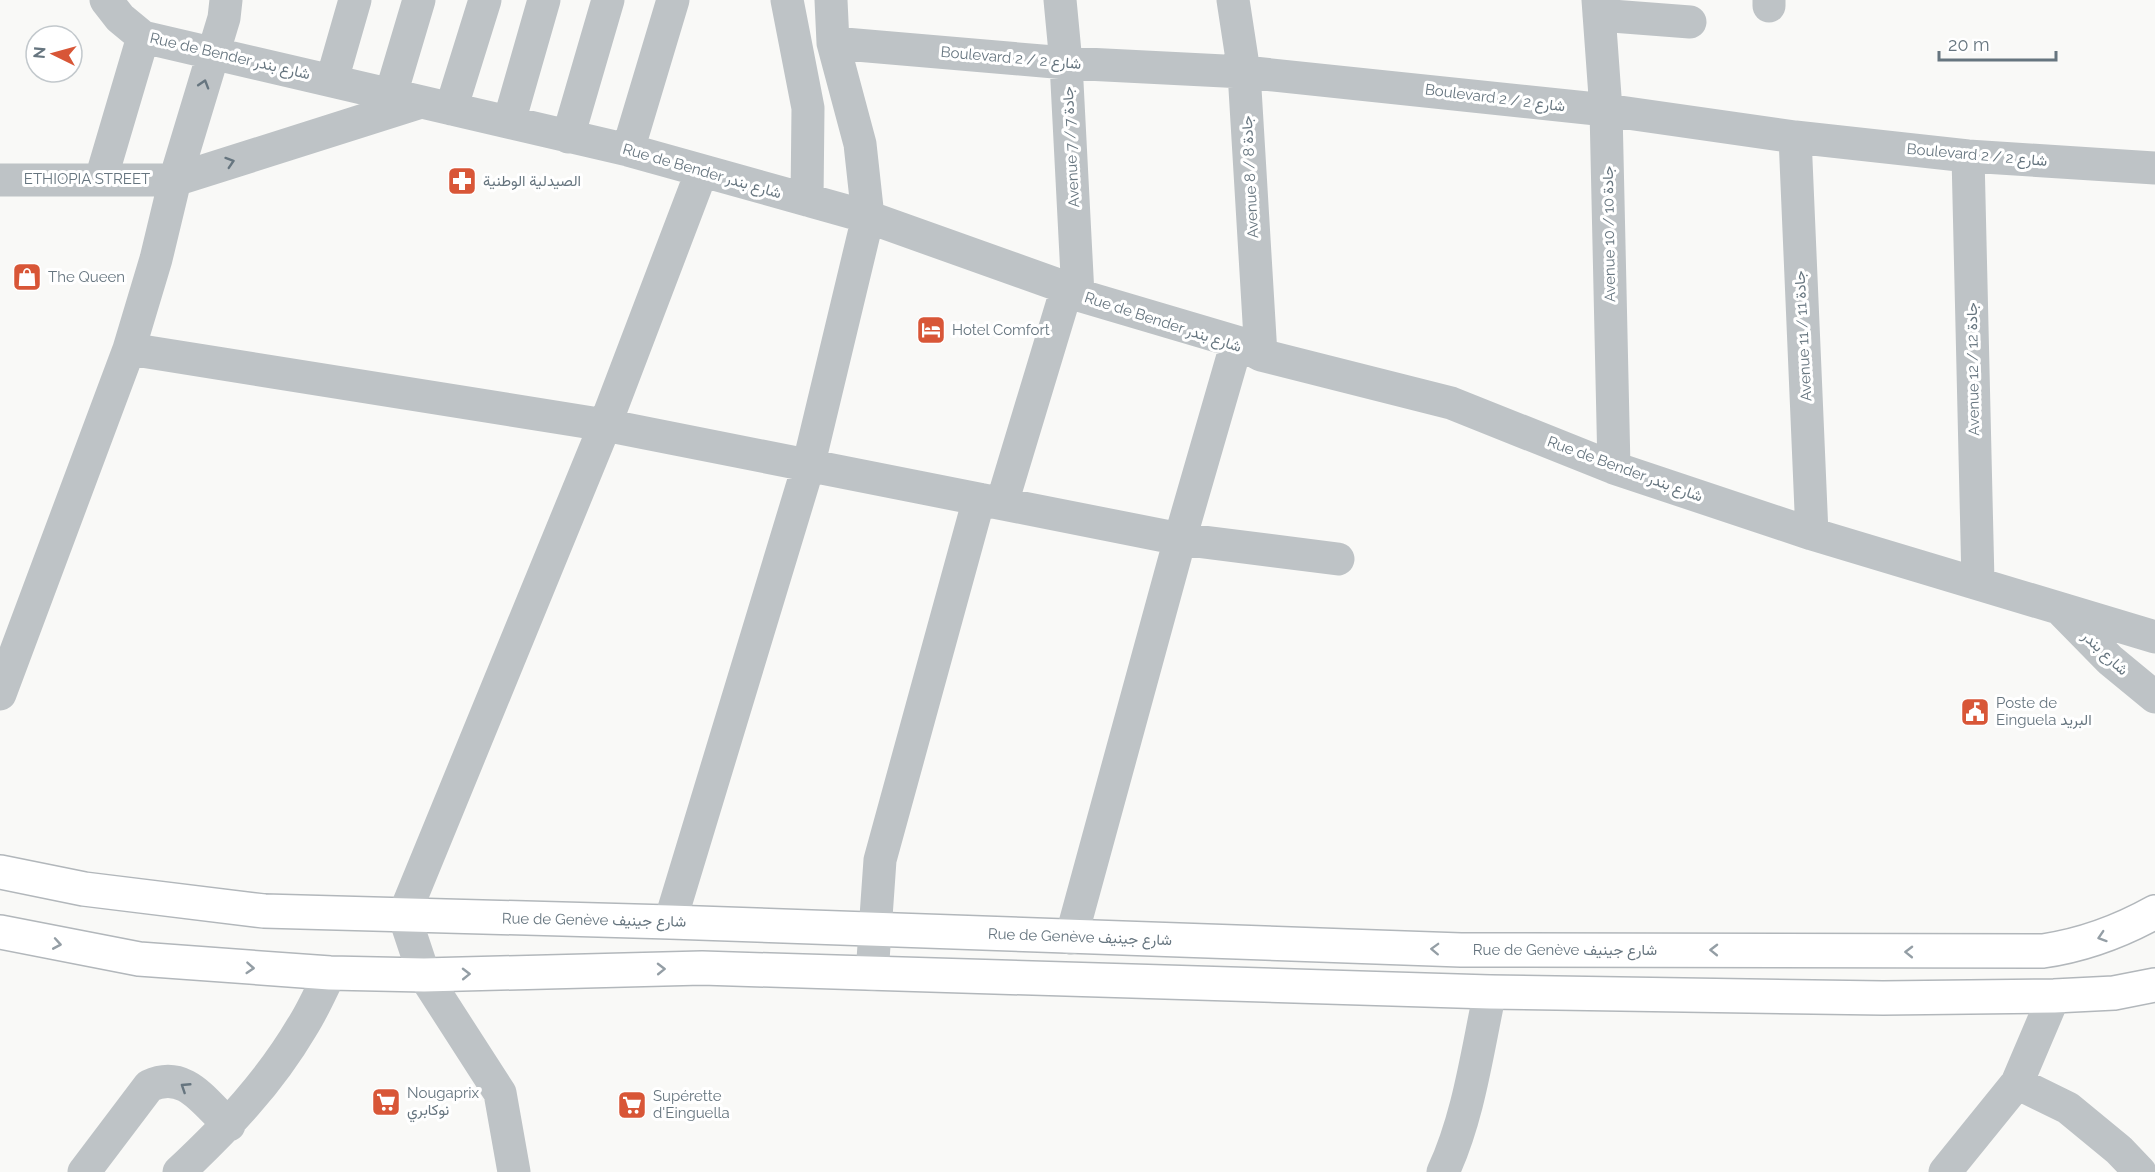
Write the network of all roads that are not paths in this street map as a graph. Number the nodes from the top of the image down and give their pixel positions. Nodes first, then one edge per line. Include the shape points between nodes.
1 (106, 0) edge
2 (226, 0) edge
3 (355, 0) edge
4 (419, 0) edge
5 (485, 0) edge
6 (544, 0) edge
7 (608, 0) edge
8 (673, 0) edge
9 (787, 0) edge
10 (831, 0) edge
11 (1060, 0) edge
12 (1233, 0) edge
13 (1599, 8) edge
14 (1690, 22) dead end
15 (144, 38) junction
16 (833, 43) junction
17 (214, 52) junction
18 (1066, 63) junction
19 (1244, 72) junction
20 (332, 80) junction
21 (421, 101) junction
22 (1606, 110) junction
23 (509, 123) junction
24 (568, 137) junction
25 (1795, 137) junction
26 (628, 150) junction
27 (1968, 156) junction
28 (2155, 168) edge
29 (701, 173) junction
30 (101, 179) junction
31 (0, 180) edge
32 (175, 180) junction
33 (807, 200) junction
34 (868, 217) junction
35 (1072, 292) junction
36 (129, 349) junction
37 (1249, 349) junction
38 (605, 425) junction
39 (808, 467) junction
40 (1614, 468) junction
41 (991, 501) junction
42 (1812, 534) junction
43 (1180, 539) junction
44 (1338, 559) dead end
45 (1978, 582) junction
46 (2057, 606) junction
47 (2155, 637) edge
48 (0, 694) edge
49 (2155, 698) edge
50 (0, 872) edge
51 (2155, 912) edge
52 (404, 915) junction
53 (670, 922) junction
54 (874, 929) junction
55 (0, 932) edge
56 (1071, 938) junction
57 (330, 973) junction
58 (872, 974) junction
59 (424, 975) junction
60 (2155, 984) edge
61 (1490, 992) junction
62 (2054, 996) junction
63 (2017, 1083) junction
64 (229, 1125) junction
65 (84, 1172) edge
66 (179, 1172) edge
67 (514, 1172) edge
68 (1443, 1172) edge
69 (1945, 1172) edge
70 (2140, 1172) edge

1 - 15 street, Rue de Bender شارع بندر
2 - 17 street
3 - 20 street
4 - 21 street
5 - 21 street
6 - 23 street
7 - 24 street
8 - 26 street
9 - 33 street via 808,108
10 - 16 street
11 - 18 street, Avenue 7 / جادة 7
12 - 19 street, Avenue 8 / جادة 8
13 - 14 street
13 - 22 street, Avenue 10 / جادة 10
15 - 17 street, Rue de Bender شارع بندر
15 - 30 street
16 - 18 street, Boulevard 2 / شارع 2
16 - 34 street via 861,144
17 - 20 street, Rue de Bender شارع بندر
32 -> 17 street
18 - 19 street, Boulevard 2 / شارع 2
18 - 35 street, Avenue 7 / جادة 7
19 - 22 street, Boulevard 2 / شارع 2
19 - 37 street, Avenue 8 / جادة 8
20 - 21 street, Rue de Bender شارع بندر
21 - 23 street, Rue de Bender شارع بندر
32 -> 21 street, ETHIOPIA STREET
22 - 25 street, Boulevard 2 / شارع 2
22 - 40 street, Avenue 10 / جادة 10
23 - 24 street, Rue de Bender شارع بندر
24 - 26 street, Rue de Bender شارع بندر
25 - 27 street, Boulevard 2 / شارع 2
25 - 42 street, Avenue 11 / جادة 11
26 - 29 street, Rue de Bender شارع بندر
27 - 28 street, Boulevard 2 / شارع 2
27 - 45 street, Avenue 12 / جادة 12
29 - 33 street, Rue de Bender شارع بندر
29 - 38 street
30 - 31 street, ETHIOPIA STREET
30 - 32 street, ETHIOPIA STREET
32 - 36 street
33 - 34 street, Rue de Bender شارع بندر
34 - 35 street, Rue de Bender شارع بندر
34 - 39 street
35 - 37 street, Rue de Bender شارع بندر
35 - 41 street, Avenue 7 / جادة 7
36 - 38 street
36 - 48 street
37 - 40 street, Rue de Bender شارع بندر via 1451,403
37 - 43 street, Avenue 8 / جادة 8
38 - 39 street
38 - 52 street
39 - 41 street
39 - 53 street
40 - 42 street, Rue de Bender شارع بندر
41 - 43 street
41 - 54 street, Avenue 7 / جادة 7 via 880,860
42 - 45 street, Rue de Bender شارع بندر
43 - 44 street
43 - 56 street, Avenue 8 / جادة 8
45 - 46 street, Rue de Bender شارع بندر
46 - 47 street, Rue de Bender شارع بندر
46 - 49 street, شارع بندر via 2110,660
50 - 52 main road, Rue de Genève شارع جينيف via 84,889 264,911
51 -> 56 main road, Rue de Genève شارع جينيف via 2112,934 2076,946 2043,951 1461,950
52 - 53 main road, Rue de Genève شارع جينيف
52 - 59 street
53 - 54 main road, Rue de Genève شارع جينيف
54 - 56 main road, Rue de Genève شارع جينيف
54 - 58 street, Avenue 7 / جادة 7
55 -> 57 main road via 139,959
57 - 59 main road
57 - 64 street via 303,1027 267,1080
59 -> 58 main road via 702,968
58 - 61 main road
59 - 67 street via 500,1093
60 - 62 main road via 2114,993
61 - 62 main road via 1883,998
61 - 68 street via 1464,1114
62 - 63 street
63 - 69 street
63 - 70 street via 2068,1108 2120,1150
64 -> 65 street via 183,1083 164,1079 149,1086
64 - 66 street

